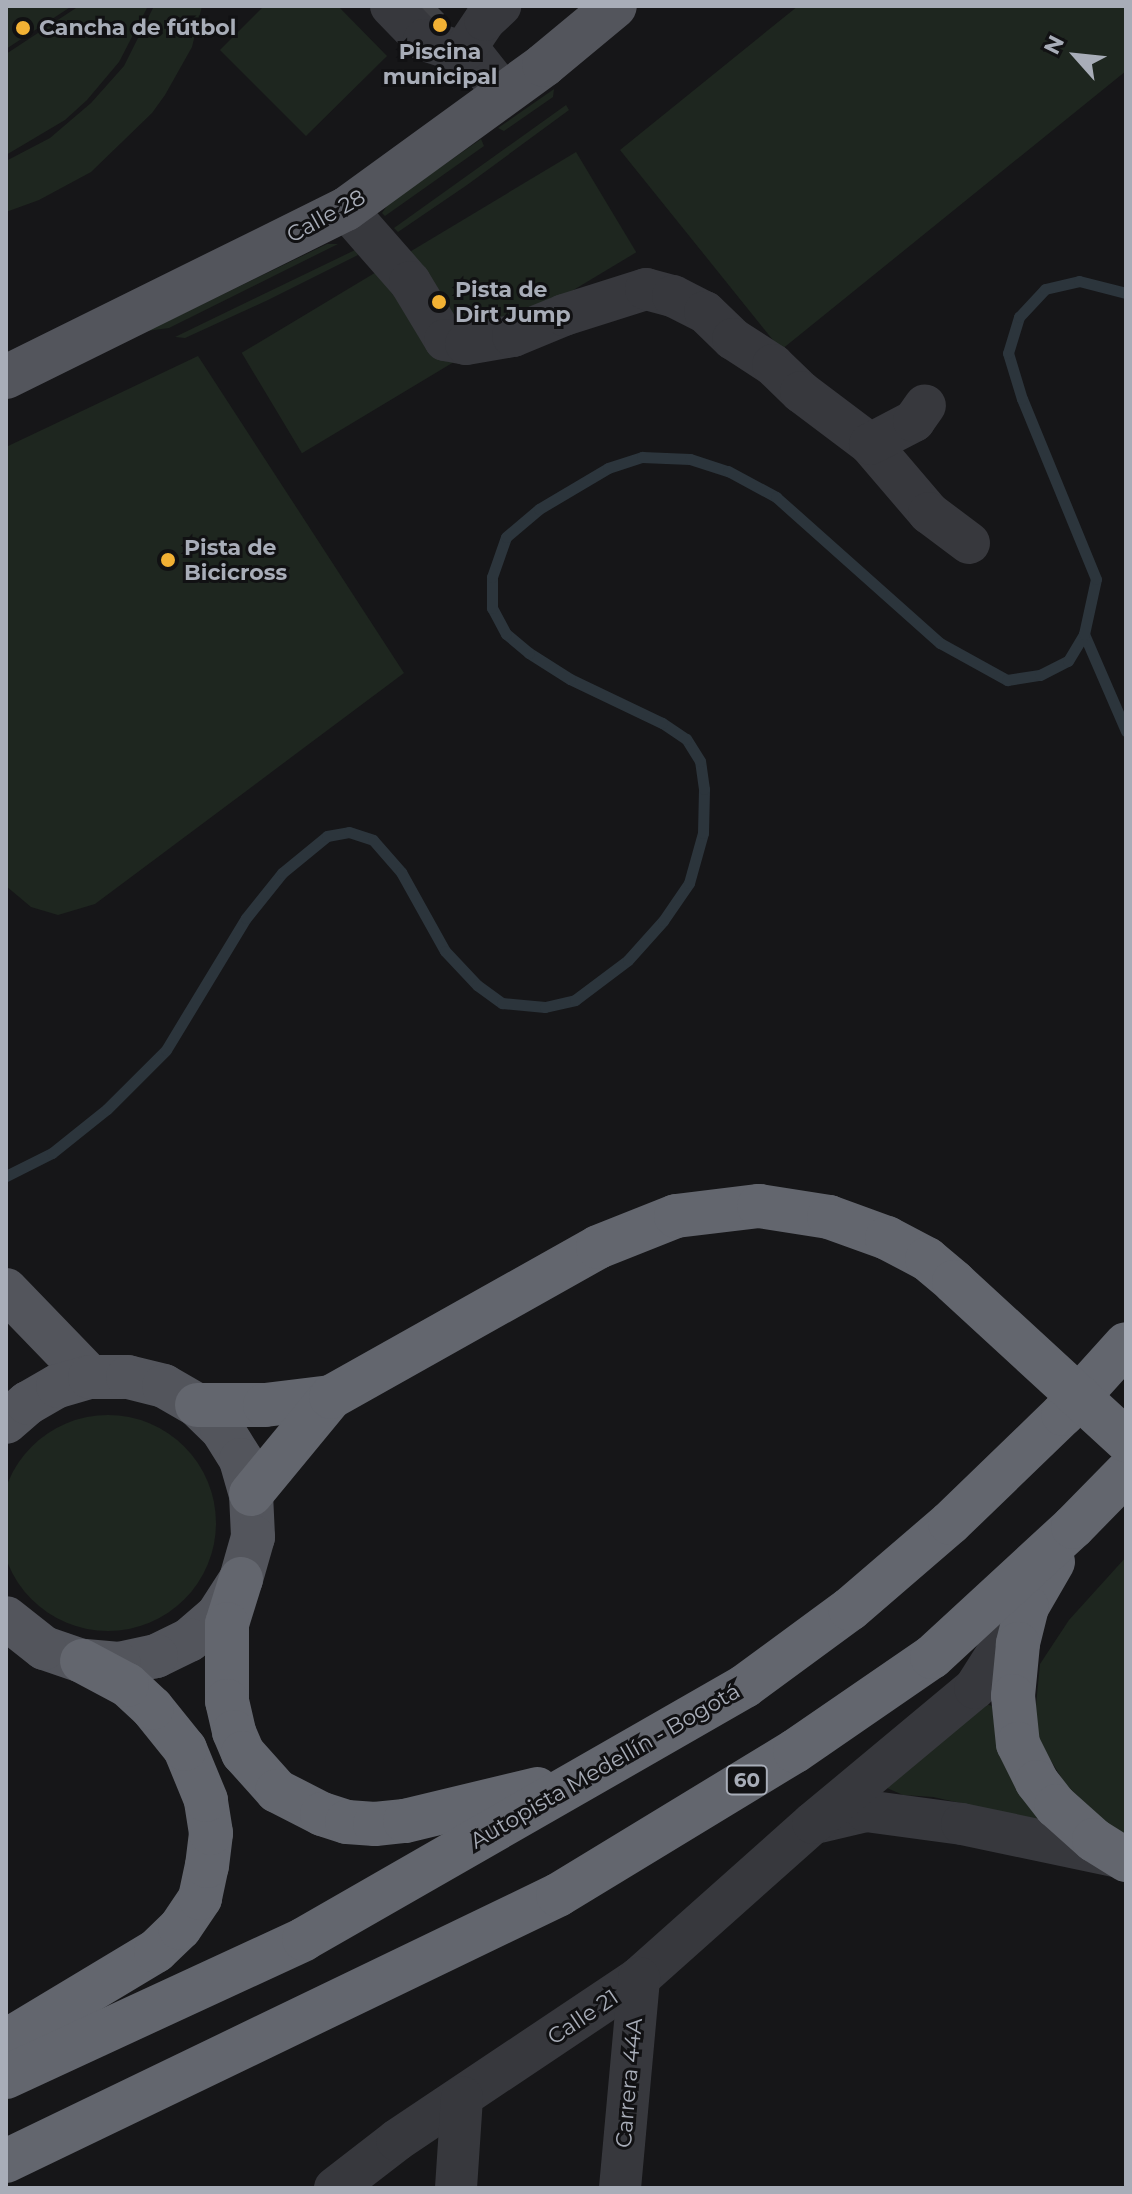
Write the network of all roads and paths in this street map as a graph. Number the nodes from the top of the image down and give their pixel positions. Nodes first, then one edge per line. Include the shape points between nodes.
1 (391, 6) edge
2 (500, 6) edge
3 (615, 6) edge
4 (464, 51) junction
5 (504, 94) junction
6 (346, 209) junction
7 (6, 377) edge
8 (925, 405) dead end
9 (870, 444) junction
10 (969, 543) dead end
11 (6, 1290) edge
12 (1126, 1344) edge
13 (90, 1377) junction
14 (331, 1397) junction
15 (197, 1405) junction
16 (6, 1422) edge
17 (1126, 1440) edge
18 (1126, 1473) edge
19 (251, 1494) junction
20 (1073, 1527) junction
21 (241, 1579) junction
22 (1027, 1607) junction
23 (6, 1618) edge
24 (82, 1661) junction
25 (585, 1777) junction
26 (813, 1823) junction
27 (1122, 1859) edge
28 (639, 1978) junction
29 (6, 2041) edge
30 (6, 2077) edge
31 (462, 2097) junction
32 (6, 2161) edge
33 (335, 2188) edge
34 (456, 2188) edge
35 (620, 2188) edge

1 - 4 street via 424,40
2 - 4 street
3 - 5 main road, Calle 28
4 - 5 street
5 - 6 main road, Calle 28
6 - 7 main road, Calle 28
6 - 9 street via 403,273 445,340 466,344 513,336 646,289 705,312
8 - 9 street via 914,421
9 - 10 street via 929,513
11 - 13 main road
12 - 25 highway, Autopista Medellín - Bogotá via 1063,1414 950,1523 850,1609 745,1686
13 - 15 main road via 152,1383
13 - 16 main road via 58,1386
14 - 15 highway via 265,1405
14 - 17 highway, bridge via 598,1247 676,1216 759,1206 829,1217 927,1259
14 - 19 highway
15 - 19 main road via 229,1439
18 - 20 highway, 60
19 - 21 main road via 253,1537
20 - 22 highway
20 - 32 highway, 60 via 932,1657 795,1751 558,1895
21 - 24 main road via 218,1615 189,1640 156,1656 119,1664
21 - 25 highway via 227,1624 227,1701 234,1732 259,1771 298,1804 347,1822 390,1822
22 - 26 street, Calle 21 via 975,1688
22 - 27 highway via 1013,1673 1018,1744 1056,1806
23 - 24 main road via 44,1648
24 - 29 highway via 127,1685 185,1749 206,1800 211,1833 207,1866 200,1898 156,1951
25 - 30 highway, Autopista Medellín - Bogotá via 304,1939
26 - 27 street via 866,1811 962,1824
26 - 28 street, Calle 21
28 - 31 street, Calle 21
28 - 35 street, Carrera 44A
31 - 33 street, Calle 21
31 - 34 street

